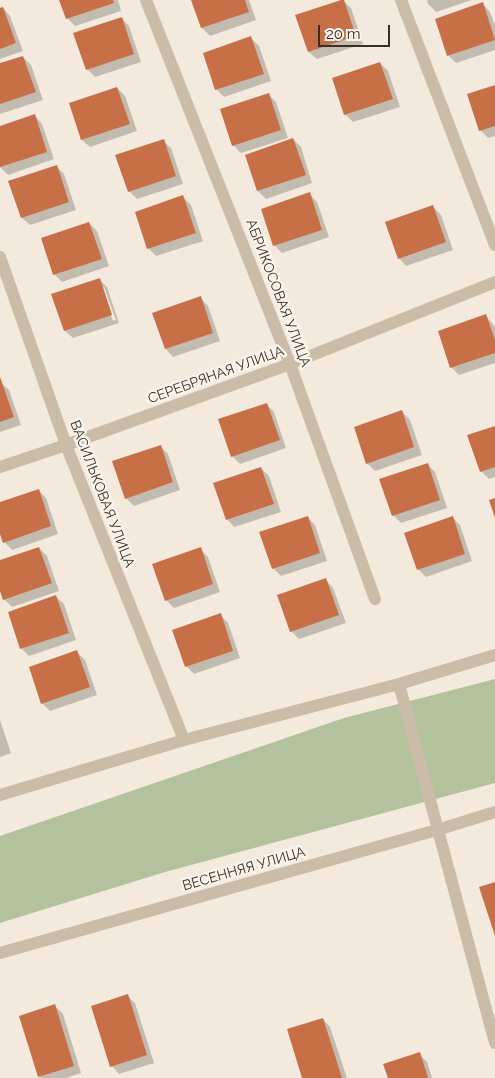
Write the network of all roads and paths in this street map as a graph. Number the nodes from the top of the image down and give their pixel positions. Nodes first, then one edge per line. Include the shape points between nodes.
1 (146, 0) edge
2 (401, 0) edge
3 (495, 245) edge
4 (0, 257) edge
5 (495, 282) edge
6 (290, 364) junction
7 (66, 445) junction
8 (0, 467) edge
9 (375, 600) dead end
10 (495, 655) edge
11 (399, 684) junction
12 (184, 740) junction
13 (0, 794) edge
14 (495, 812) edge
15 (437, 830) junction
16 (0, 953) edge
17 (495, 1042) edge

1 - 6 street, АБРИКОСОВАЯ УЛИЦА
2 - 3 street
4 - 7 street, ВАСИЛЬКОВАЯ УЛИЦА
5 - 6 street, СЕРЕБРЯНАЯ УЛИЦА
6 - 7 street, СЕРЕБРЯНАЯ УЛИЦА
6 - 9 street, АБРИКОСОВАЯ УЛИЦА
7 - 8 street, СЕРЕБРЯНАЯ УЛИЦА
7 - 12 street, ВАСИЛЬКОВАЯ УЛИЦА
10 - 11 street
11 - 12 street
11 - 15 street
12 - 13 street
14 - 15 street, ВЕСЕННЯЯ УЛИЦА
15 - 16 street, ВЕСЕННЯЯ УЛИЦА
15 - 17 street

